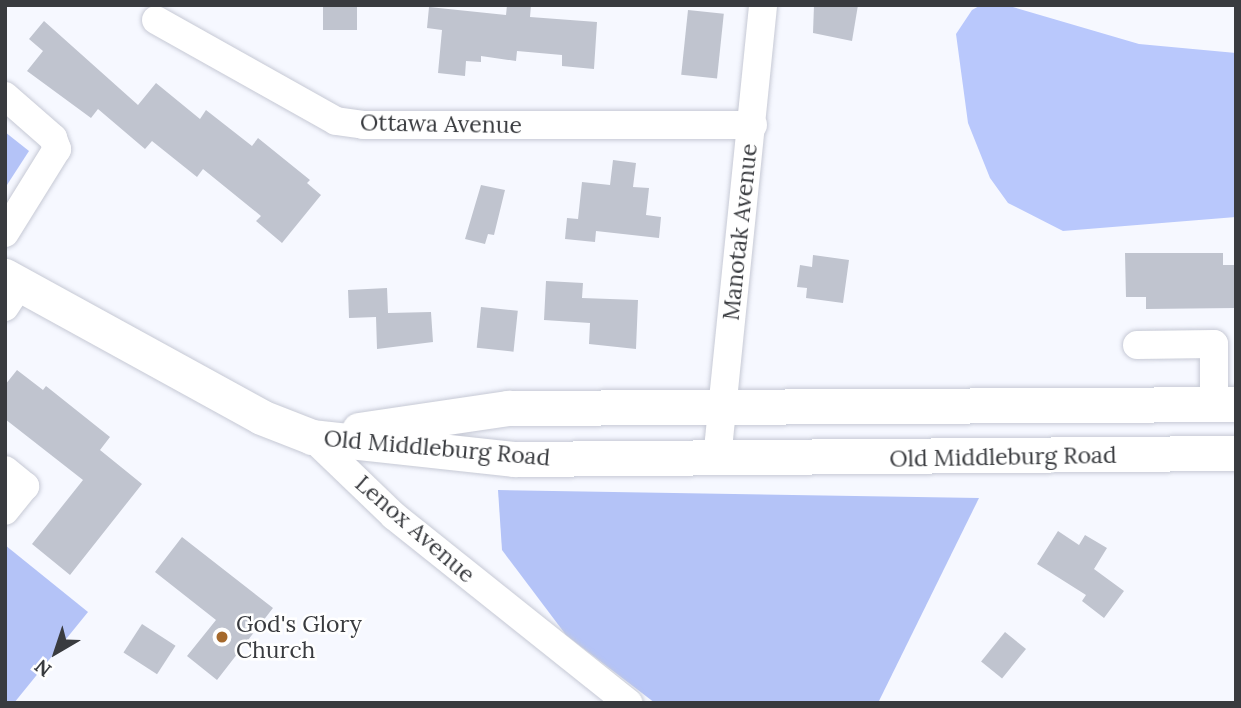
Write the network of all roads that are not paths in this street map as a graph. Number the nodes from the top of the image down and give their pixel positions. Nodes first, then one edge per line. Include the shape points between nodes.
1 (763, 5) edge
2 (156, 19) dead end
3 (5, 96) edge
4 (753, 125) junction
5 (5, 233) edge
6 (10, 289) edge
7 (1225, 344) edge
8 (1137, 345) dead end
9 (1225, 404) edge
10 (720, 407) junction
11 (312, 437) junction
12 (1236, 453) edge
13 (717, 459) junction
14 (5, 470) edge
15 (5, 511) edge
16 (628, 703) edge

1 - 4 street, Manotak Avenue
2 - 4 street, Ottawa Avenue via 336,121 363,125
3 - 5 street via 53,138 57,149
4 - 10 street, Manotak Avenue
6 - 11 main road, Lenox Avenue via 261,417
7 - 8 street
7 - 9 street
9 - 10 main road, Old Middleburg Road
10 - 11 main road, Old Middleburg Road via 508,408
10 - 13 street, Manotak Avenue
11 - 13 main road, Old Middleburg Road via 514,460
11 - 16 street, Lenox Avenue via 394,516
12 - 13 main road, Old Middleburg Road
14 - 15 street via 25,486

